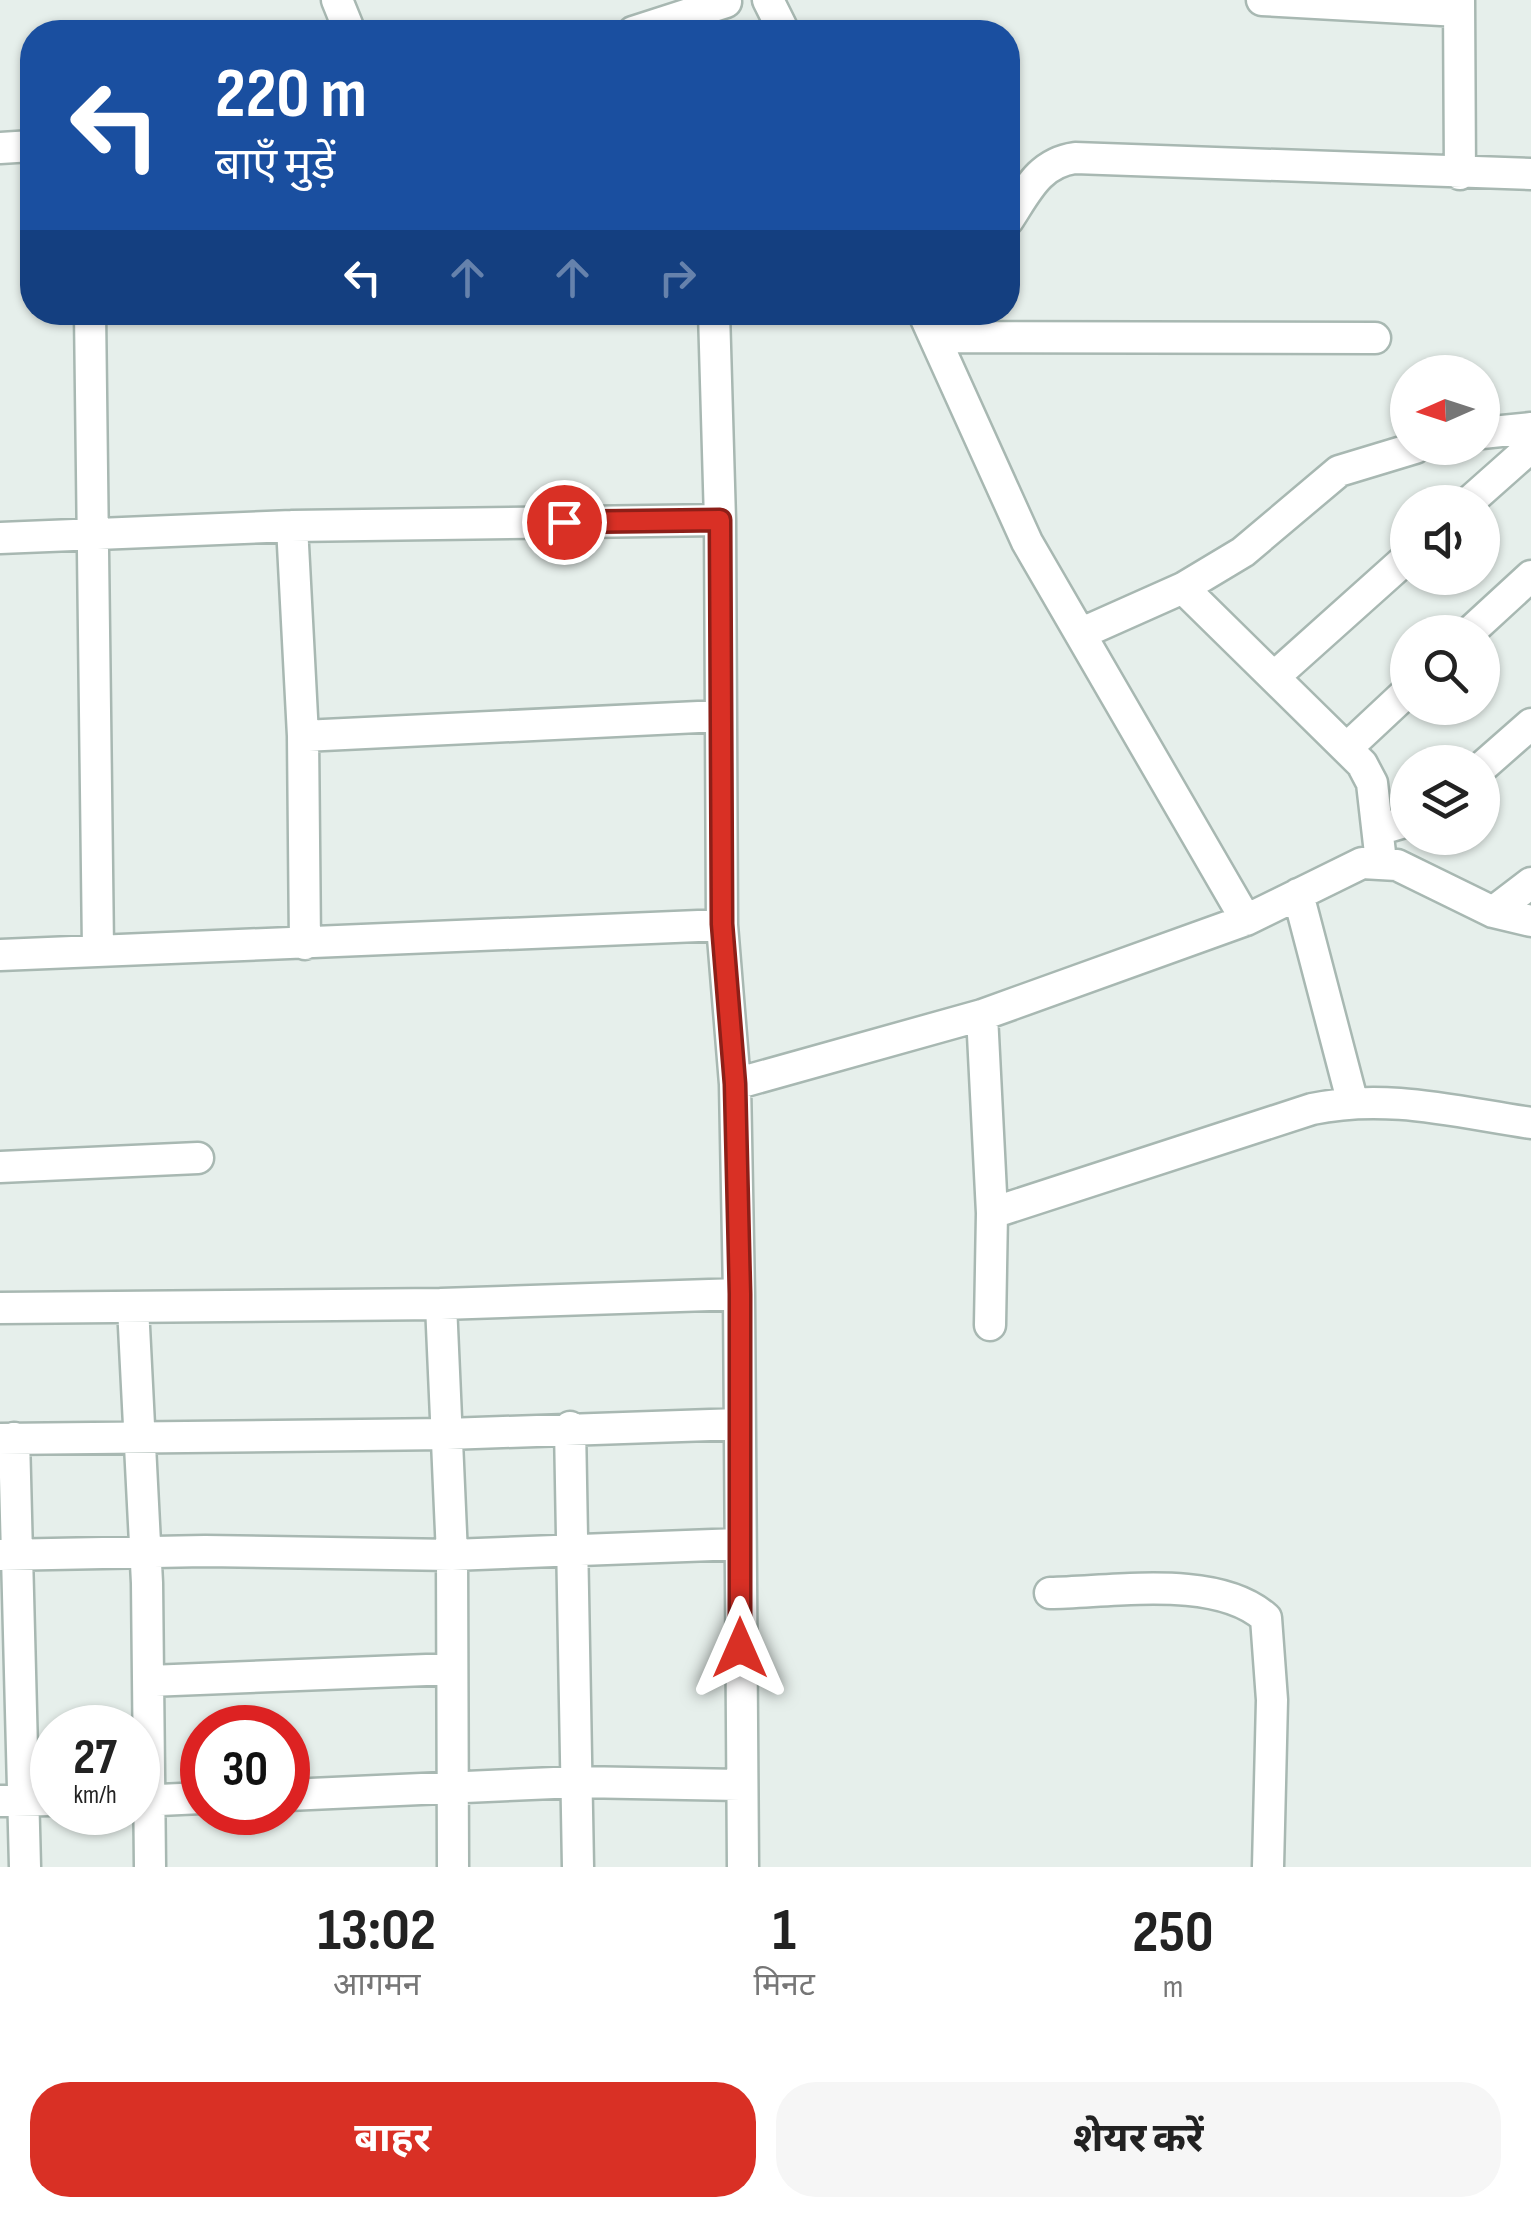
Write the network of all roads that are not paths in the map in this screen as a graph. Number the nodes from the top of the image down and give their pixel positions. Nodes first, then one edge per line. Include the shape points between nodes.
1 (1262, 0) edge
2 (726, 1) edge
3 (1459, 5) edge
4 (669, 20) edge
5 (1460, 174) junction
6 (1531, 174) edge
7 (1020, 202) edge
8 (1020, 324) edge
9 (90, 325) edge
10 (714, 325) edge
11 (929, 325) edge
12 (1375, 338) dead end
13 (1531, 428) edge
14 (1500, 432) edge
15 (1531, 447) edge
16 (1390, 456) edge
17 (1488, 485) edge
18 (720, 520) junction
19 (292, 526) junction
20 (90, 534) junction
21 (0, 538) edge
22 (1390, 573) edge
23 (1531, 576) edge
24 (1183, 588) junction
25 (1489, 615) edge
26 (1082, 633) junction
27 (1274, 676) junction
28 (1390, 708) edge
29 (719, 716) junction
30 (1531, 724) edge
31 (303, 736) junction
32 (1347, 748) junction
33 (1500, 751) edge
34 (1390, 820) edge
35 (1390, 835) edge
36 (1381, 862) junction
37 (1531, 883) edge
38 (1298, 894) junction
39 (1493, 912) junction
40 (1246, 920) junction
41 (1531, 921) edge
42 (722, 924) junction
43 (305, 944) junction
44 (98, 949) junction
45 (0, 954) edge
46 (982, 1015) junction
47 (735, 1084) junction
48 (1352, 1100) junction
49 (1531, 1123) edge
50 (198, 1158) dead end
51 (0, 1167) edge
52 (992, 1213) junction
53 (740, 1294) junction
54 (441, 1304) junction
55 (133, 1307) junction
56 (0, 1308) edge
57 (990, 1325) dead end
58 (739, 1424) junction
59 (570, 1427) junction
60 (447, 1434) junction
61 (141, 1436) junction
62 (7, 1438) edge
63 (739, 1544) junction
64 (574, 1550) junction
65 (146, 1552) junction
66 (8, 1555) edge
67 (452, 1555) junction
68 (1050, 1593) dead end
69 (452, 1669) junction
70 (148, 1681) junction
71 (147, 1705) edge
72 (577, 1782) junction
73 (740, 1785) junction
74 (453, 1788) junction
75 (310, 1794) edge
76 (26, 1801) edge
77 (147, 1835) edge
78 (25, 1867) edge
79 (150, 1867) edge
80 (452, 1867) edge
81 (578, 1867) edge
82 (743, 1867) edge
83 (1268, 1867) edge

1 - 3 street
2 - 4 street
3 - 5 street
5 - 6 street
5 - 7 street via 1075,158 1042,169
8 - 12 street
9 - 20 street
10 - 18 street
11 - 26 street via 1027,542
13 - 14 street
15 - 17 street
16 - 24 street via 1339,471 1243,552
18 - 19 street
18 - 29 street
19 - 20 street
19 - 31 street
20 - 21 street
20 - 44 street
22 - 27 street
23 - 25 street
24 - 26 street
24 - 27 street
26 - 40 street
27 - 32 street
28 - 32 street
29 - 31 street
29 - 42 street
30 - 33 street
31 - 43 street
32 - 34 street
35 - 36 street
36 - 38 street via 1362,863
36 - 39 street via 1428,877
37 - 39 street
38 - 40 street
38 - 48 street
39 - 41 street
40 - 46 street
42 - 43 street
42 - 47 street
43 - 44 street
44 - 45 street
46 - 47 street
46 - 52 street
47 - 53 street
48 - 49 street via 1409,1101
48 - 52 street
50 - 51 street
52 - 57 street
53 - 54 street
53 - 58 street
54 - 55 street
54 - 60 street
55 - 56 street
55 - 61 street
58 - 59 street
58 - 63 street
59 - 60 street
59 - 64 street
60 - 61 street
60 - 67 street
61 - 62 street
61 - 65 street
62 - 66 street
63 - 64 street
63 - 73 street
64 - 67 street
64 - 72 street
65 - 66 street
65 - 67 street
65 - 70 street
66 - 76 street
67 - 69 street
68 - 83 street via 1216,1591 1266,1618 1272,1641
69 - 70 street
69 - 74 street
70 - 71 street
72 - 73 street
72 - 74 street
72 - 81 street
73 - 82 street
74 - 75 street
74 - 80 street
76 - 78 street
77 - 79 street

